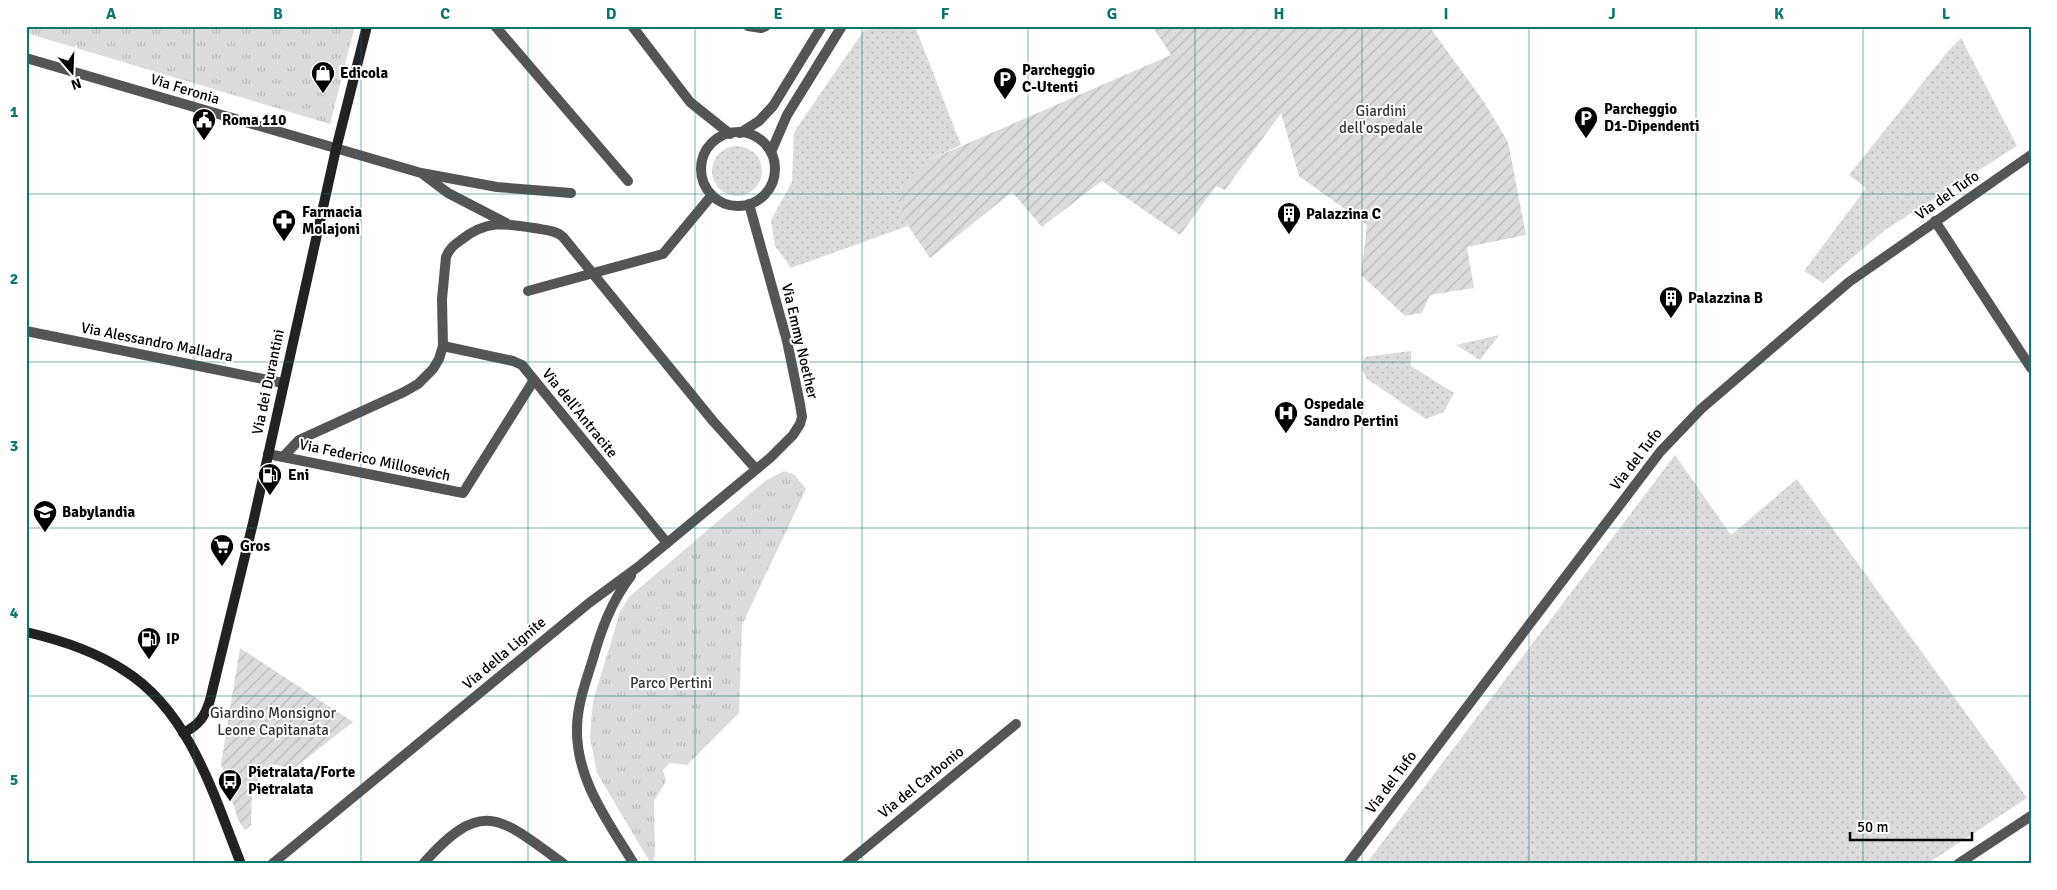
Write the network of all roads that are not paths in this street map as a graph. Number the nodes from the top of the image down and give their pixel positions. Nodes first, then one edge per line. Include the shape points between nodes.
1 (367, 26) edge
2 (495, 26) edge
3 (632, 26) edge
4 (748, 26) edge
5 (766, 26) edge
6 (822, 26) edge
7 (842, 26) edge
8 (26, 58) edge
9 (735, 133) junction
10 (336, 149) junction
11 (771, 152) junction
12 (2031, 155) edge
13 (421, 173) junction
14 (628, 181) dead end
15 (571, 193) dead end
16 (712, 195) junction
17 (749, 204) junction
18 (1935, 221) junction
19 (510, 224) junction
20 (593, 273) junction
21 (528, 291) dead end
22 (26, 331) edge
23 (442, 346) junction
24 (2031, 368) edge
25 (534, 380) junction
26 (282, 383) junction
27 (268, 454) junction
28 (284, 456) junction
29 (756, 469) junction
30 (667, 543) junction
31 (638, 567) junction
32 (588, 603) junction
33 (604, 622) junction
34 (26, 632) edge
35 (1016, 724) dead end
36 (183, 733) junction
37 (2031, 816) edge
38 (241, 864) edge
39 (272, 864) edge
40 (422, 864) edge
41 (564, 864) edge
42 (634, 864) edge
43 (846, 864) edge
44 (1348, 864) edge
45 (1958, 864) edge

1 - 10 street, Via dei Durantini
2 - 14 street
3 - 9 street via 690,102
4 - 5 street
6 - 9 street via 773,106 759,121
7 - 11 street via 787,115
8 - 10 street, Via Feronia
9 - 11 street via 756,138
9 - 16 street via 713,143 703,159 702,178
10 - 13 street, Via Feronia
10 - 26 street, Via dei Durantini
11 - 17 street via 773,181 764,195
12 - 18 street, Via del Tufo
13 - 15 street, Via Feronia via 497,187
13 - 19 street via 448,193
16 - 17 street via 729,205
16 - 20 street via 663,254
17 - 29 street, Via Emmy Noether via 787,341 802,417 793,435
18 - 24 street
18 - 44 street, Via del Tufo via 1842,288 1679,430
19 - 20 street via 560,234
19 - 23 street via 478,229 449,251 442,299
20 - 21 street
20 - 29 street
22 - 26 street, Via Alessandro Malladra
23 - 25 street, Via dell'Antracite via 513,361 522,365
23 - 28 street via 437,364 418,384 299,440
25 - 28 street, Via Federico Millosevich via 463,493
25 - 30 street, Via dell'Antracite
26 - 27 street, Via dei Durantini
27 - 28 street, Via Federico Millosevich
27 - 36 street, Via dei Durantini via 206,713 200,723
29 - 30 street, Via della Lignite
30 - 31 street, Via della Lignite
31 - 32 street, Via della Lignite
31 - 33 street via 613,601
32 - 33 street via 600,607
32 - 39 street, Via della Lignite
33 - 42 street via 580,704 577,740 589,788
34 - 36 street via 80,648 126,671 154,696
35 - 43 street, Via del Carbonio
36 - 38 street via 212,790
37 - 45 street
40 - 41 street via 452,835 473,823 488,820 511,827

